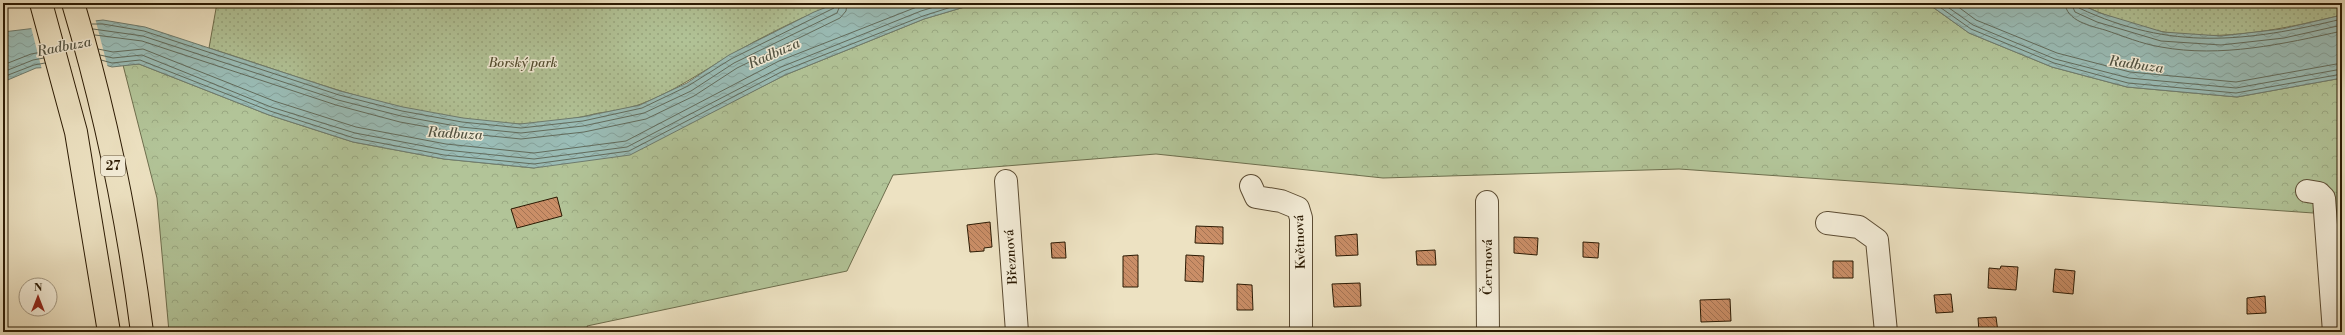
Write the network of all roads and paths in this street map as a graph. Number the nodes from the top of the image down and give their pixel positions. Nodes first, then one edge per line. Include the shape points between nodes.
1 (41, 3) edge
2 (73, 3) edge
3 (1006, 181) dead end
4 (1251, 186) dead end
5 (2307, 191) dead end
6 (1487, 202) dead end
7 (1827, 223) dead end
8 (109, 332) edge
9 (142, 332) edge
10 (1017, 332) edge
11 (1301, 332) edge
12 (1488, 332) edge
13 (1886, 332) edge
14 (2334, 332) edge

1 - 8 highway, 27 via 76,132
2 - 9 highway, 27 via 106,123
3 - 10 street, Březnová
4 - 11 street, Květnová via 1256,197 1281,201 1298,208 1302,218
5 - 14 street via 2319,193 2324,198
6 - 12 street, Červnová
7 - 13 street via 1859,227 1877,240

